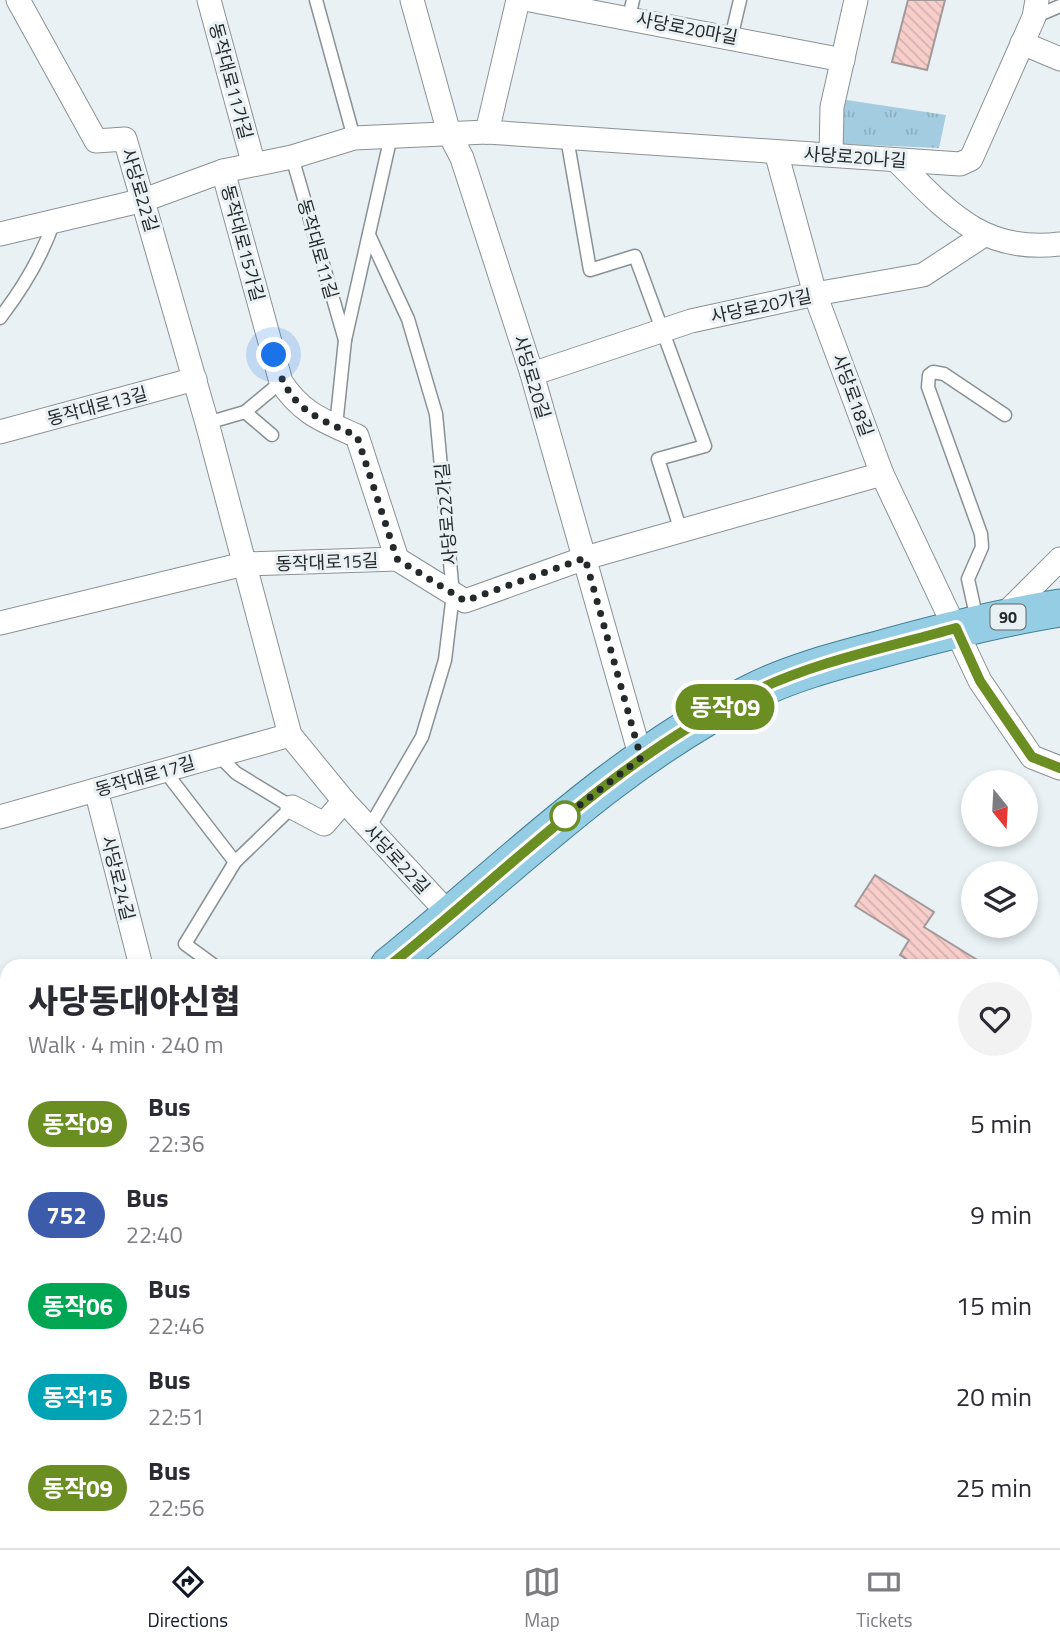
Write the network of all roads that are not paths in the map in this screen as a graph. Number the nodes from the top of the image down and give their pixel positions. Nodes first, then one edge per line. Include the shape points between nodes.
1 (208, 0) edge
2 (316, 0) edge
3 (412, 0) edge
4 (518, 0) edge
5 (530, 0) edge
6 (740, 0) edge
7 (856, 0) edge
8 (1060, 6) edge
9 (13, 7) edge
10 (631, 8) edge
11 (1035, 8) edge
12 (731, 38) junction
13 (1022, 43) junction
14 (1060, 59) edge
15 (843, 60) junction
16 (487, 132) junction
17 (449, 133) junction
18 (391, 136) junction
19 (354, 138) junction
20 (567, 138) junction
21 (776, 152) junction
22 (831, 155) junction
23 (292, 157) junction
24 (896, 160) junction
25 (253, 162) junction
26 (223, 171) junction
27 (144, 200) junction
28 (54, 221) junction
29 (0, 234) edge
30 (984, 235) junction
31 (369, 236) junction
32 (1060, 244) edge
33 (815, 293) junction
34 (0, 318) edge
35 (664, 332) junction
36 (345, 340) junction
37 (533, 373) junction
38 (195, 379) junction
39 (281, 382) junction
40 (245, 412) junction
41 (1005, 415) dead end
42 (207, 424) junction
43 (336, 426) junction
44 (0, 432) edge
45 (272, 435) dead end
46 (882, 474) junction
47 (681, 531) junction
48 (585, 558) junction
49 (397, 559) junction
50 (1060, 559) edge
51 (244, 564) junction
52 (453, 594) junction
53 (1060, 608) edge
54 (0, 623) edge
55 (978, 623) junction
56 (290, 735) junction
57 (219, 756) junction
58 (641, 758) junction
59 (1060, 768) edge
60 (164, 770) junction
61 (96, 790) junction
62 (344, 802) junction
63 (292, 807) junction
64 (0, 817) edge
65 (369, 828) junction
66 (235, 862) junction
67 (451, 916) junction
68 (139, 959) edge
69 (205, 959) edge
70 (398, 959) edge

1 - 25 street, 동작대로11가길
2 - 19 lane
3 - 17 street, 사당로20길
4 - 16 street
5 - 10 street, 사당로20마길
6 - 12 lane
7 - 15 street
8 - 11 lane
9 - 27 street, 사당로22길 via 96,141 125,139
10 - 12 street, 사당로20마길
11 - 13 street, 사당로20나길
12 - 15 street, 사당로20마길
13 - 14 street
13 - 24 street, 사당로20나길 via 971,159 960,164
15 - 22 street via 832,107
16 - 17 street, 사당로20나길
16 - 20 street, 사당로20나길
17 - 18 street
17 - 37 street, 사당로20길 via 462,158
18 - 19 street
18 - 31 lane
19 - 23 street
20 - 21 street, 사당로20나길
20 - 35 lane via 590,270 635,256
21 - 22 street, 사당로20나길
21 - 33 street, 사당로18길
22 - 24 street, 사당로20나길
23 - 25 street
23 - 36 lane, 동작대로11길
24 - 30 street via 958,221
25 - 26 street
26 - 27 street
26 - 39 street, 동작대로15가길
27 - 28 street
27 - 38 street, 사당로22길
28 - 29 street
28 - 34 lane via 21,291
30 - 32 street via 1022,245
30 - 33 street, 사당로20가길 via 923,275
31 - 36 lane
31 - 52 lane, 사당로22가길 via 408,319 436,414
33 - 35 street, 사당로20가길 via 691,321
33 - 46 street, 사당로18길
35 - 37 street, 사당로20가길
35 - 47 lane via 705,446 658,459
36 - 43 lane
37 - 48 street, 사당로20길
38 - 42 street, 사당로22길
38 - 44 street, 동작대로13길
39 - 40 lane
39 - 43 street, 동작대로15가길 via 293,401
40 - 42 lane
40 - 45 lane
41 - 55 lane via 944,374 929,375 928,387 981,534 982,547 968,579
42 - 51 street, 사당로22길
43 - 49 street, 동작대로15가길 via 357,436
46 - 47 street
46 - 55 street, 사당로18길
47 - 48 street
48 - 52 street via 465,601
48 - 58 street, 사당로20길
49 - 51 street, 동작대로15길
49 - 52 street, 동작대로15길
50 - 55 street
51 - 54 street, 동작대로15길
51 - 56 street, 사당로22길
52 - 65 lane, 사당로22가길 via 445,660 422,737
53 - 55 main road, 90
55 - 58 main road, 90 via 807,670 755,691
55 - 59 street, 사당로18길 via 980,681 1032,757
56 - 57 street, 동작대로17길
56 - 62 street, 사당로22길
57 - 60 street, 동작대로17길
57 - 63 lane via 236,774
58 - 67 main road, 90 via 582,802
60 - 61 street, 동작대로17길
60 - 66 lane
61 - 64 street, 동작대로17길
61 - 68 street, 사당로24길
62 - 63 street via 324,824
62 - 65 street, 사당로22길
63 - 66 lane
65 - 67 street, 사당로22길
66 - 69 lane via 185,944
67 - 70 main road, 90

